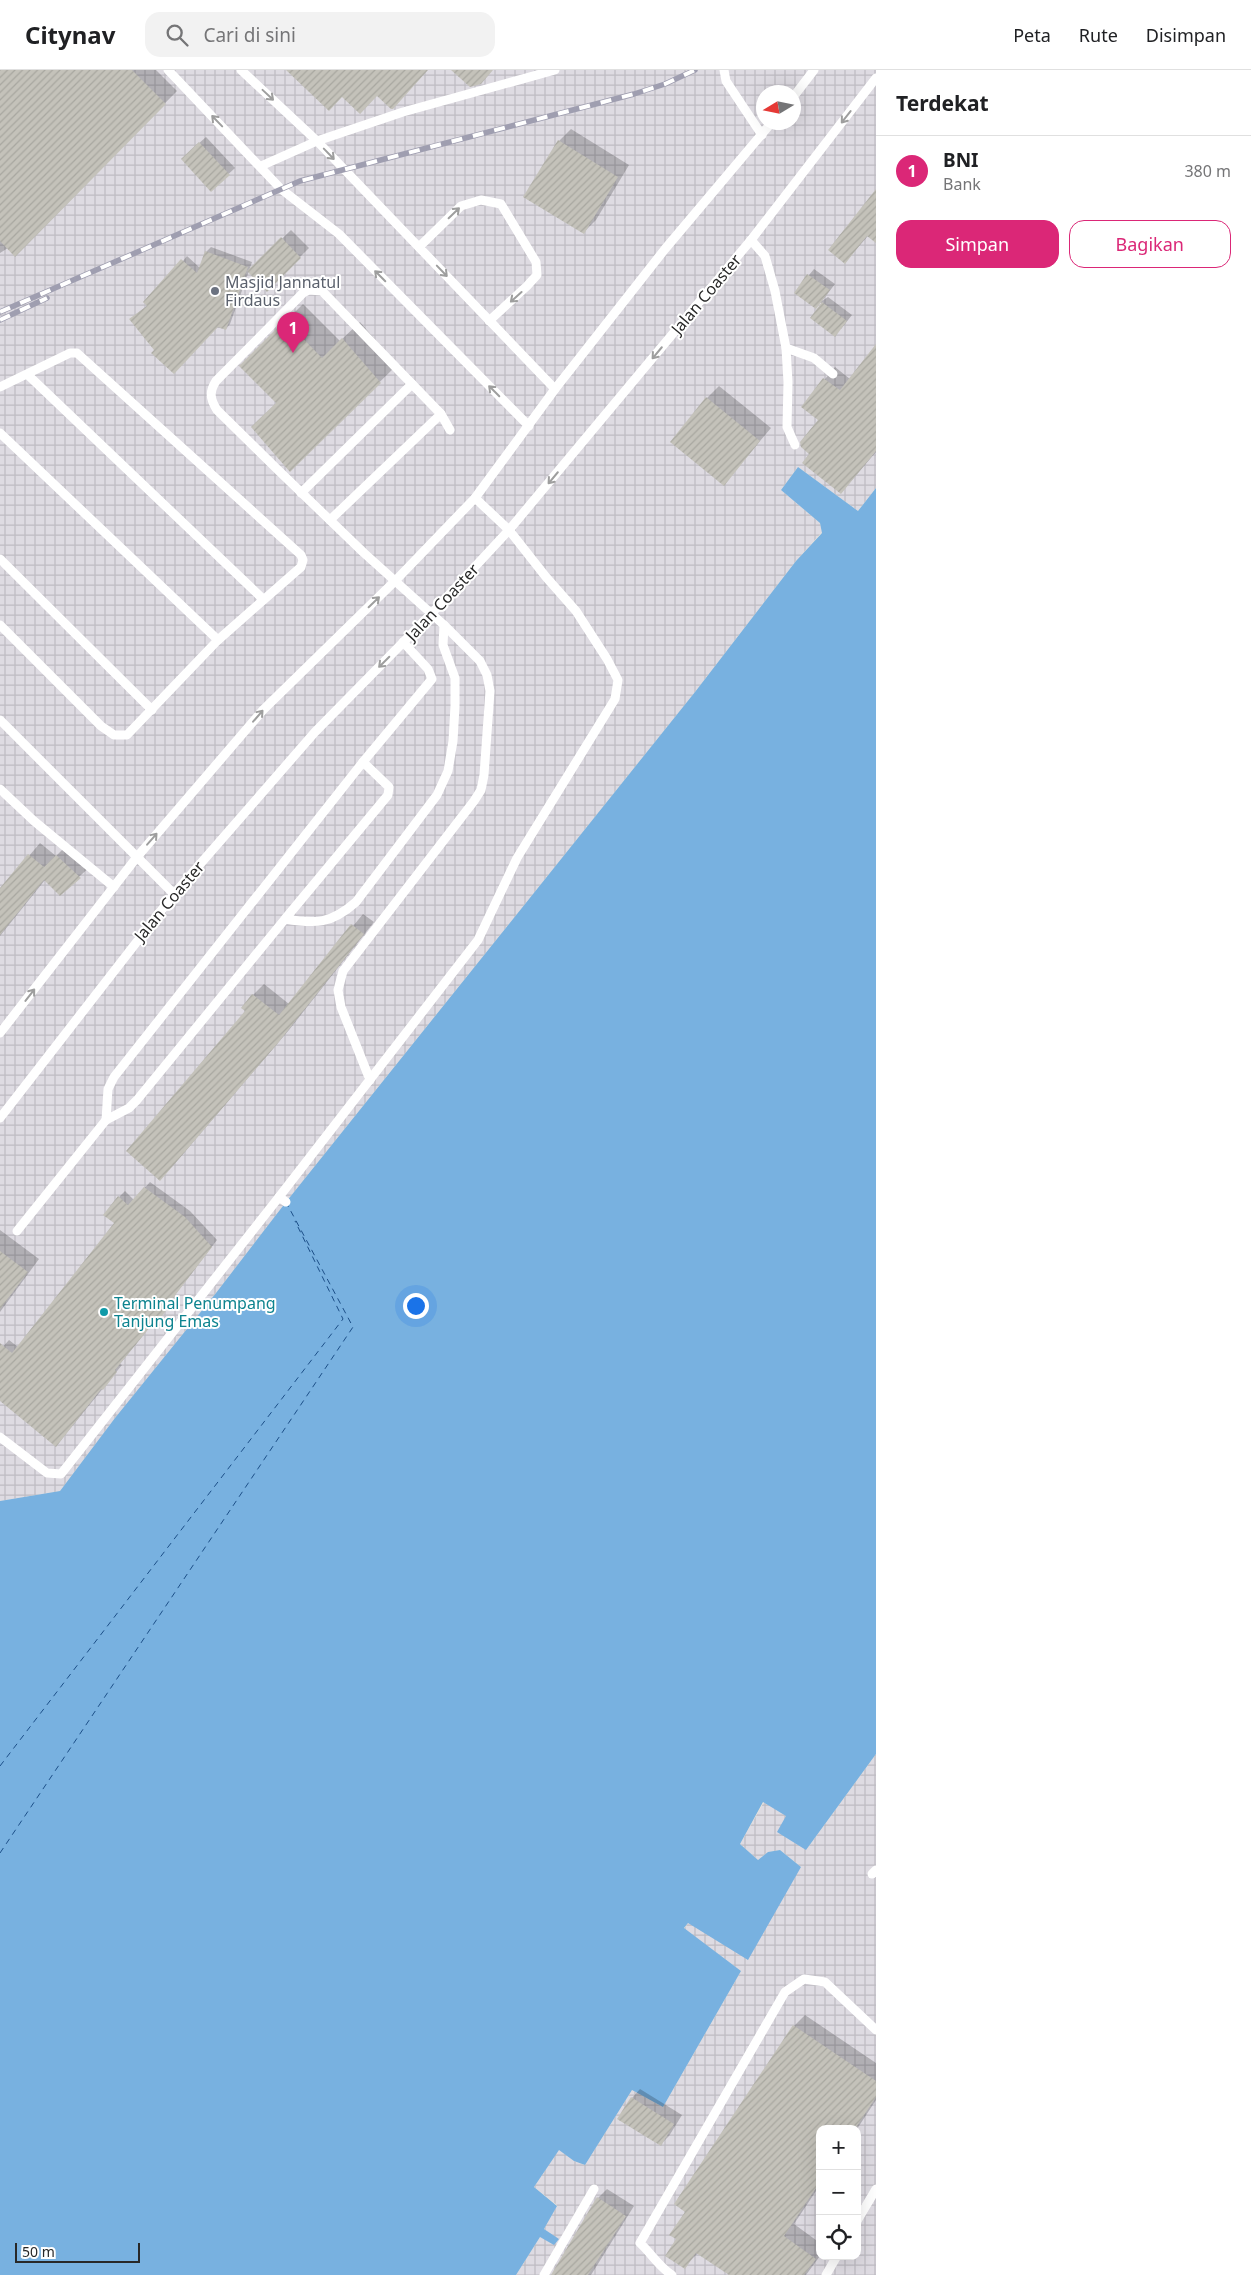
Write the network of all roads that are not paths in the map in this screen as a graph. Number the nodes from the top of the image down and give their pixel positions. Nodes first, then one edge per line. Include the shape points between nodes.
1 (168, 70) edge
2 (241, 70) edge
3 (555, 70) edge
4 (724, 70) edge
5 (814, 70) edge
6 (876, 78) edge
7 (801, 87) edge
8 (766, 130) edge
9 (762, 135) junction
10 (317, 141) junction
11 (261, 166) junction
12 (751, 240) junction
13 (419, 247) junction
14 (490, 321) junction
15 (786, 348) junction
16 (833, 374) dead end
17 (28, 375) junction
18 (412, 384) junction
19 (0, 387) edge
20 (556, 390) junction
21 (441, 414) junction
22 (528, 426) junction
23 (450, 430) dead end
24 (0, 433) edge
25 (795, 445) dead end
26 (301, 492) junction
27 (475, 498) junction
28 (330, 520) junction
29 (509, 530) junction
30 (0, 559) edge
31 (396, 580) junction
32 (263, 599) junction
33 (432, 613) junction
34 (0, 625) edge
35 (444, 625) junction
36 (218, 640) junction
37 (404, 642) junction
38 (152, 710) junction
39 (0, 720) edge
40 (364, 762) junction
41 (0, 789) edge
42 (137, 857) junction
43 (114, 887) junction
44 (174, 894) junction
45 (284, 919) junction
46 (0, 1033) edge
47 (370, 1080) junction
48 (0, 1118) edge
49 (106, 1120) junction
50 (17, 1231) dead end
51 (0, 1437) edge
52 (876, 2030) edge
53 (594, 2189) dead end
54 (876, 2189) edge
55 (861, 2215) edge
56 (835, 2260) edge
57 (544, 2275) edge
58 (672, 2275) edge
59 (826, 2275) edge

11 -> 1 lane
2 -> 10 lane
3 - 10 lane via 403,112
4 - 9 lane via 726,81
5 - 7 lane
6 -> 12 lane, Jalan Coaster
8 - 9 lane
9 - 20 lane via 666,249
10 - 11 lane
10 -> 13 lane
22 -> 11 lane via 339,234 281,189
12 - 15 lane via 765,256
12 -> 29 lane, Jalan Coaster
13 -> 14 lane
13 -> 14 lane via 461,206 481,200 501,204 536,262 537,274
14 - 20 lane
15 - 16 lane via 814,358
15 - 25 lane via 787,427
17 - 19 lane
17 - 32 lane
17 - 32 lane via 70,353 77,353 301,555 301,567
18 - 21 lane
18 - 26 lane
18 - 26 lane via 322,291 303,293 216,381 210,396 217,410
20 - 22 lane
21 - 23 lane
21 - 28 lane
22 - 27 lane
24 - 36 lane
26 - 28 lane
27 - 29 lane
27 - 31 lane
28 - 31 lane
29 - 33 lane, Jalan Coaster
29 - 47 lane via 576,611 607,659 618,680 615,699 517,858 478,940
30 - 38 lane
31 - 33 lane
42 -> 31 lane via 263,710
32 - 36 lane
33 - 35 lane
33 - 37 lane, Jalan Coaster
34 - 38 lane via 114,735 127,735
35 - 45 lane via 443,645 455,678 455,706 448,771 437,795 356,902 342,915 315,922
35 - 47 lane via 480,661 487,675 490,691 484,775 481,790 474,801 343,971 338,990 341,1007
36 - 38 lane
37 - 40 lane via 428,669 432,679
37 -> 44 lane, Jalan Coaster via 315,732
39 - 42 lane
40 - 45 lane via 389,787 388,795
40 - 49 lane via 114,1077 108,1089
41 - 43 lane
42 - 43 lane
42 - 44 lane
46 -> 43 lane
44 - 48 lane, Jalan Coaster
45 - 49 lane via 137,1100
47 - 51 lane via 283,1199 61,1474 47,1473
49 - 50 lane
52 - 58 lane via 825,1982 804,1979 785,1992 640,2243
53 - 57 lane
54 - 55 lane
56 - 59 lane

